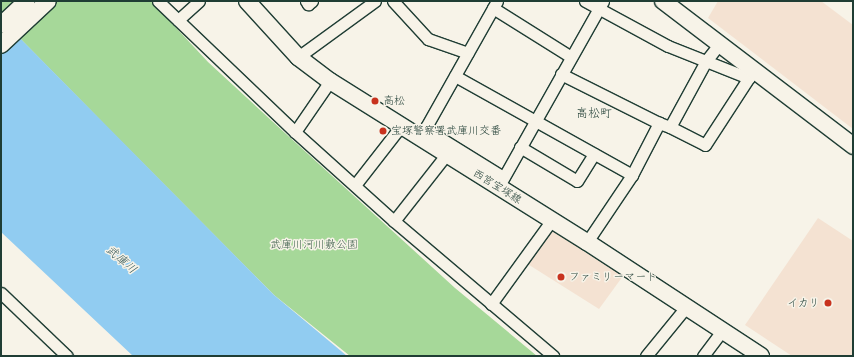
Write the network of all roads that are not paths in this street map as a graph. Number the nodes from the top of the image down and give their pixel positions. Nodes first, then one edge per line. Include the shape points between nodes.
1 (27, 1) edge
2 (48, 1) edge
3 (158, 1) edge
4 (199, 1) edge
5 (247, 1) edge
6 (306, 1) edge
7 (312, 1) edge
8 (375, 1) edge
9 (393, 1) edge
10 (585, 1) edge
11 (663, 1) edge
12 (495, 5) edge
13 (601, 5) edge
14 (178, 20) junction
15 (1, 26) edge
16 (720, 43) junction
17 (1, 44) edge
18 (468, 53) junction
19 (298, 57) junction
20 (571, 57) junction
21 (706, 61) junction
22 (751, 73) junction
23 (561, 74) junction
24 (455, 76) junction
25 (330, 81) junction
26 (534, 122) junction
27 (664, 125) junction
28 (401, 126) junction
29 (295, 132) junction
30 (853, 146) edge
31 (520, 147) junction
32 (594, 154) junction
33 (446, 155) junction
34 (632, 175) junction
35 (500, 182) junction
36 (355, 185) junction
37 (394, 221) junction
38 (551, 221) junction
39 (587, 242) junction
40 (1, 294) edge
41 (491, 304) junction
42 (686, 307) junction
43 (722, 331) junction
44 (67, 356) edge
45 (553, 356) edge
46 (646, 356) edge
47 (703, 356) edge
48 (761, 356) edge

1 - 15 main road
2 - 17 main road
3 - 14 street
4 - 14 street
5 - 19 main road, 西宮宝塚線
6 - 7 street via 308,4
8 - 19 street
9 - 18 street via 428,39
10 - 13 street
11 - 16 main road
12 - 18 street
12 - 20 street
13 - 20 street
13 - 21 street via 668,46
14 - 29 street
16 - 21 street
16 - 22 main road
18 - 24 street
19 - 25 main road, 西宮宝塚線
20 - 23 street
21 - 22 street
21 - 27 street
22 - 27 street via 705,144
22 - 30 main road
23 - 26 street
23 - 27 street
24 - 26 street
24 - 35 street via 426,127
25 - 28 main road, 西宮宝塚線
25 - 29 street
26 - 31 street
26 - 32 street
27 - 34 street
28 - 33 main road, 西宮宝塚線
28 - 36 street
29 - 36 street
31 - 32 street via 577,181
31 - 35 street
32 - 34 street
33 - 35 main road, 西宮宝塚線
33 - 37 street
34 - 39 street
35 - 38 main road, 西宮宝塚線
36 - 37 street
37 - 41 street
38 - 39 main road, 西宮宝塚線
38 - 41 street
39 - 42 main road, 西宮宝塚線
40 - 44 street
41 - 45 street
42 - 43 main road, 西宮宝塚線
42 - 46 street
43 - 47 street
43 - 48 main road, 西宮宝塚線

